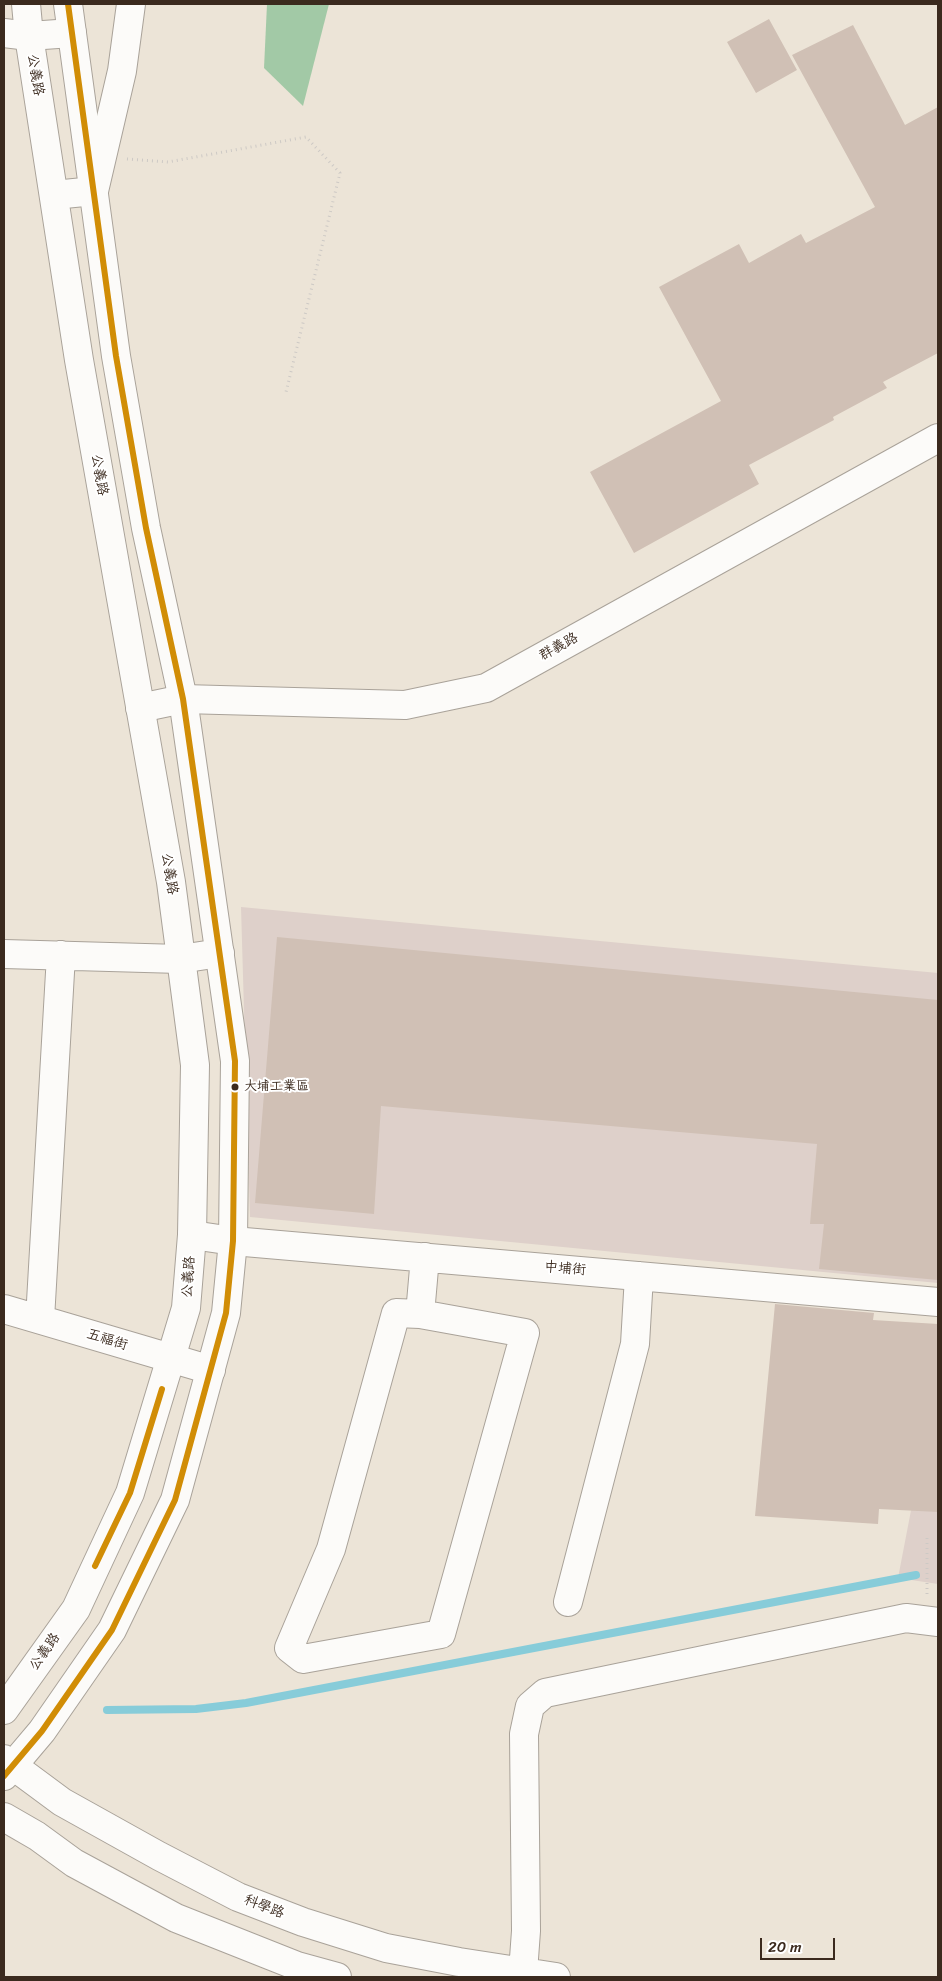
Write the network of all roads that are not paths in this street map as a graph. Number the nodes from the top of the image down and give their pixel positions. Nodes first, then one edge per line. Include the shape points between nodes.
1 (26, 4) edge
2 (68, 4) edge
3 (131, 4) edge
4 (72, 33) junction
5 (17, 34) edge
6 (94, 190) junction
7 (54, 195) junction
8 (938, 438) edge
9 (183, 699) junction
10 (140, 708) junction
11 (220, 952) junction
12 (4, 954) edge
13 (61, 955) junction
14 (180, 959) junction
15 (192, 1235) junction
16 (233, 1241) junction
17 (425, 1258) junction
18 (639, 1276) junction
19 (938, 1302) edge
20 (4, 1309) edge
21 (420, 1314) junction
22 (40, 1320) junction
23 (171, 1359) junction
24 (211, 1370) junction
25 (568, 1602) dead end
26 (933, 1622) edge
27 (4, 1710) edge
28 (6, 1766) edge
29 (4, 1817) edge
30 (523, 1972) junction
31 (337, 1977) edge
32 (556, 1977) edge

1 - 5 main road, 公義路
2 - 4 main road
3 - 6 main road via 122,71
4 - 5 main road
4 - 6 main road
5 - 7 main road, 公義路
6 - 7 main road
6 - 9 main road via 116,356 146,528
7 - 10 main road, 公義路 via 79,360
8 - 9 main road, 群義路 via 486,688 405,705
9 - 10 main road, 群義路
9 - 11 main road
10 - 14 main road, 公義路
11 - 14 main road
11 - 16 main road via 235,1061
12 - 13 main road
13 - 14 main road
13 - 22 main road
14 - 15 main road, 公義路 via 195,1065
15 - 16 main road, 中埔街
15 - 23 main road, 公義路 via 186,1308
16 - 17 main road, 中埔街
16 - 24 main road via 226,1313
17 - 18 main road, 中埔街
17 - 21 main road
18 - 19 main road, 中埔街
18 - 25 main road via 635,1344
20 - 22 main road, 五福街
21 - 21 main road via 396,1313 331,1549 289,1648 303,1659 441,1634 525,1333
22 - 23 main road, 五福街
23 - 24 main road, 五福街
23 - 27 main road, 公義路 via 130,1493 76,1609
24 - 28 main road via 175,1500 112,1630 42,1732
26 - 30 main road via 906,1618 545,1693 530,1706 524,1734 526,1932
28 - 30 main road, 科學路 via 62,1802 238,1897 386,1948
29 - 31 main road via 74,1863 176,1918 297,1966
30 - 32 main road, 科學路

